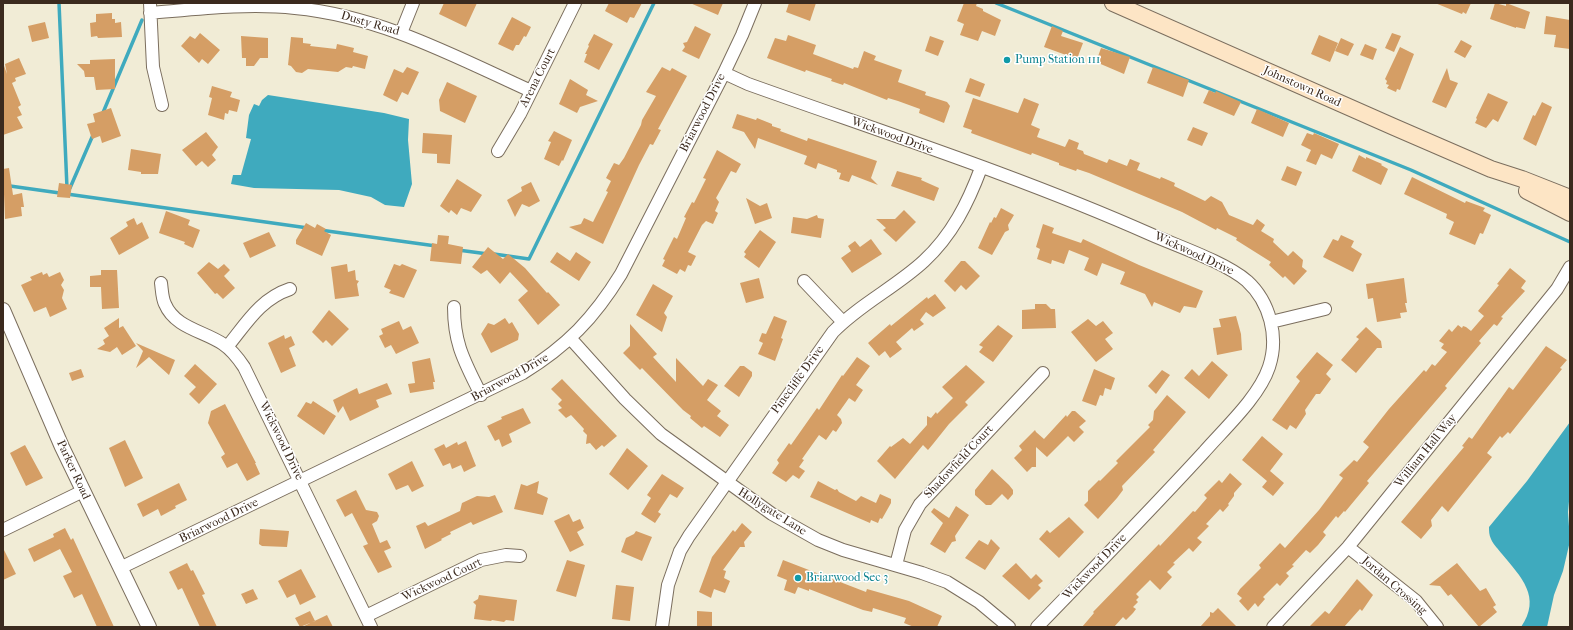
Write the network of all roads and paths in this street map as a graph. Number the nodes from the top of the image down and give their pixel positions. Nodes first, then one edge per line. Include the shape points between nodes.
1 (413, 3) edge
2 (575, 3) edge
3 (755, 3) edge
4 (1113, 3) edge
5 (275, 5) edge
6 (150, 8) edge
7 (401, 33) junction
8 (724, 73) junction
9 (531, 91) junction
10 (162, 105) dead end
11 (498, 151) dead end
12 (981, 168) junction
13 (1491, 169) junction
14 (1570, 198) edge
15 (1570, 213) edge
16 (1570, 267) edge
17 (804, 281) dead end
18 (160, 283) dead end
19 (290, 289) dead end
20 (454, 307) dead end
21 (1325, 309) dead end
22 (3, 310) edge
23 (843, 322) junction
24 (1271, 322) junction
25 (571, 339) junction
26 (227, 347) junction
27 (1043, 373) dead end
28 (481, 395) junction
29 (300, 482) junction
30 (726, 482) junction
31 (83, 491) junction
32 (3, 530) edge
33 (1348, 547) junction
34 (520, 556) dead end
35 (896, 565) junction
36 (120, 568) junction
37 (368, 622) edge
38 (149, 627) edge
39 (662, 627) edge
40 (1009, 627) edge
41 (1037, 627) edge
42 (1273, 627) edge
43 (1437, 627) edge

1 - 7 street
2 - 9 street, Arena Court
3 - 8 street, Briarwood Drive
4 - 13 main road, Johnstown Road
5 - 6 street, Dusty Road
5 - 7 street, Dusty Road via 332,13
6 - 10 street via 153,67
7 - 9 street, Dusty Road
8 - 12 street, Wickwood Drive
8 - 25 street, Briarwood Drive via 621,274 604,301
9 - 11 street, Arena Court
12 - 23 street, Pinecliffe Drive via 958,221 940,245 924,261
12 - 24 street, Wickwood Drive via 1110,216 1234,271 1257,292
13 - 14 main road, Johnstown Road
13 - 15 main road, Johnstown Road via 1519,187
16 - 33 street, William Hall Way via 1556,290
17 - 23 street
18 - 26 street, Wickwood Drive via 165,304 175,318 190,329
19 - 26 street via 264,301
20 - 28 street via 454,329 458,344
21 - 24 street
22 - 31 street, Parker Road
23 - 30 street, Pinecliffe Drive via 818,351
24 - 41 street, Wickwood Drive via 1271,360 1261,385 1158,502
25 - 28 street, Briarwood Drive via 546,359
25 - 30 street, Hollygate Lane via 661,434
26 - 29 street, Wickwood Drive via 244,367
27 - 35 street, Shadowfield Court via 920,504 905,530
28 - 29 street, Briarwood Drive
29 - 36 street, Briarwood Drive
29 - 37 street, Wickwood Drive
30 - 35 street, Hollygate Lane via 772,514 818,540
30 - 39 street, Pinecliffe Drive via 680,551 668,585
31 - 32 street
31 - 36 street, Parker Road
33 - 42 street, William Hall Way
33 - 43 street, Jordan Crossing via 1416,602
34 - 37 street, Wickwood Court via 506,555 481,560
35 - 40 street, Hollygate Lane via 953,586 979,602
36 - 38 street, Parker Road

